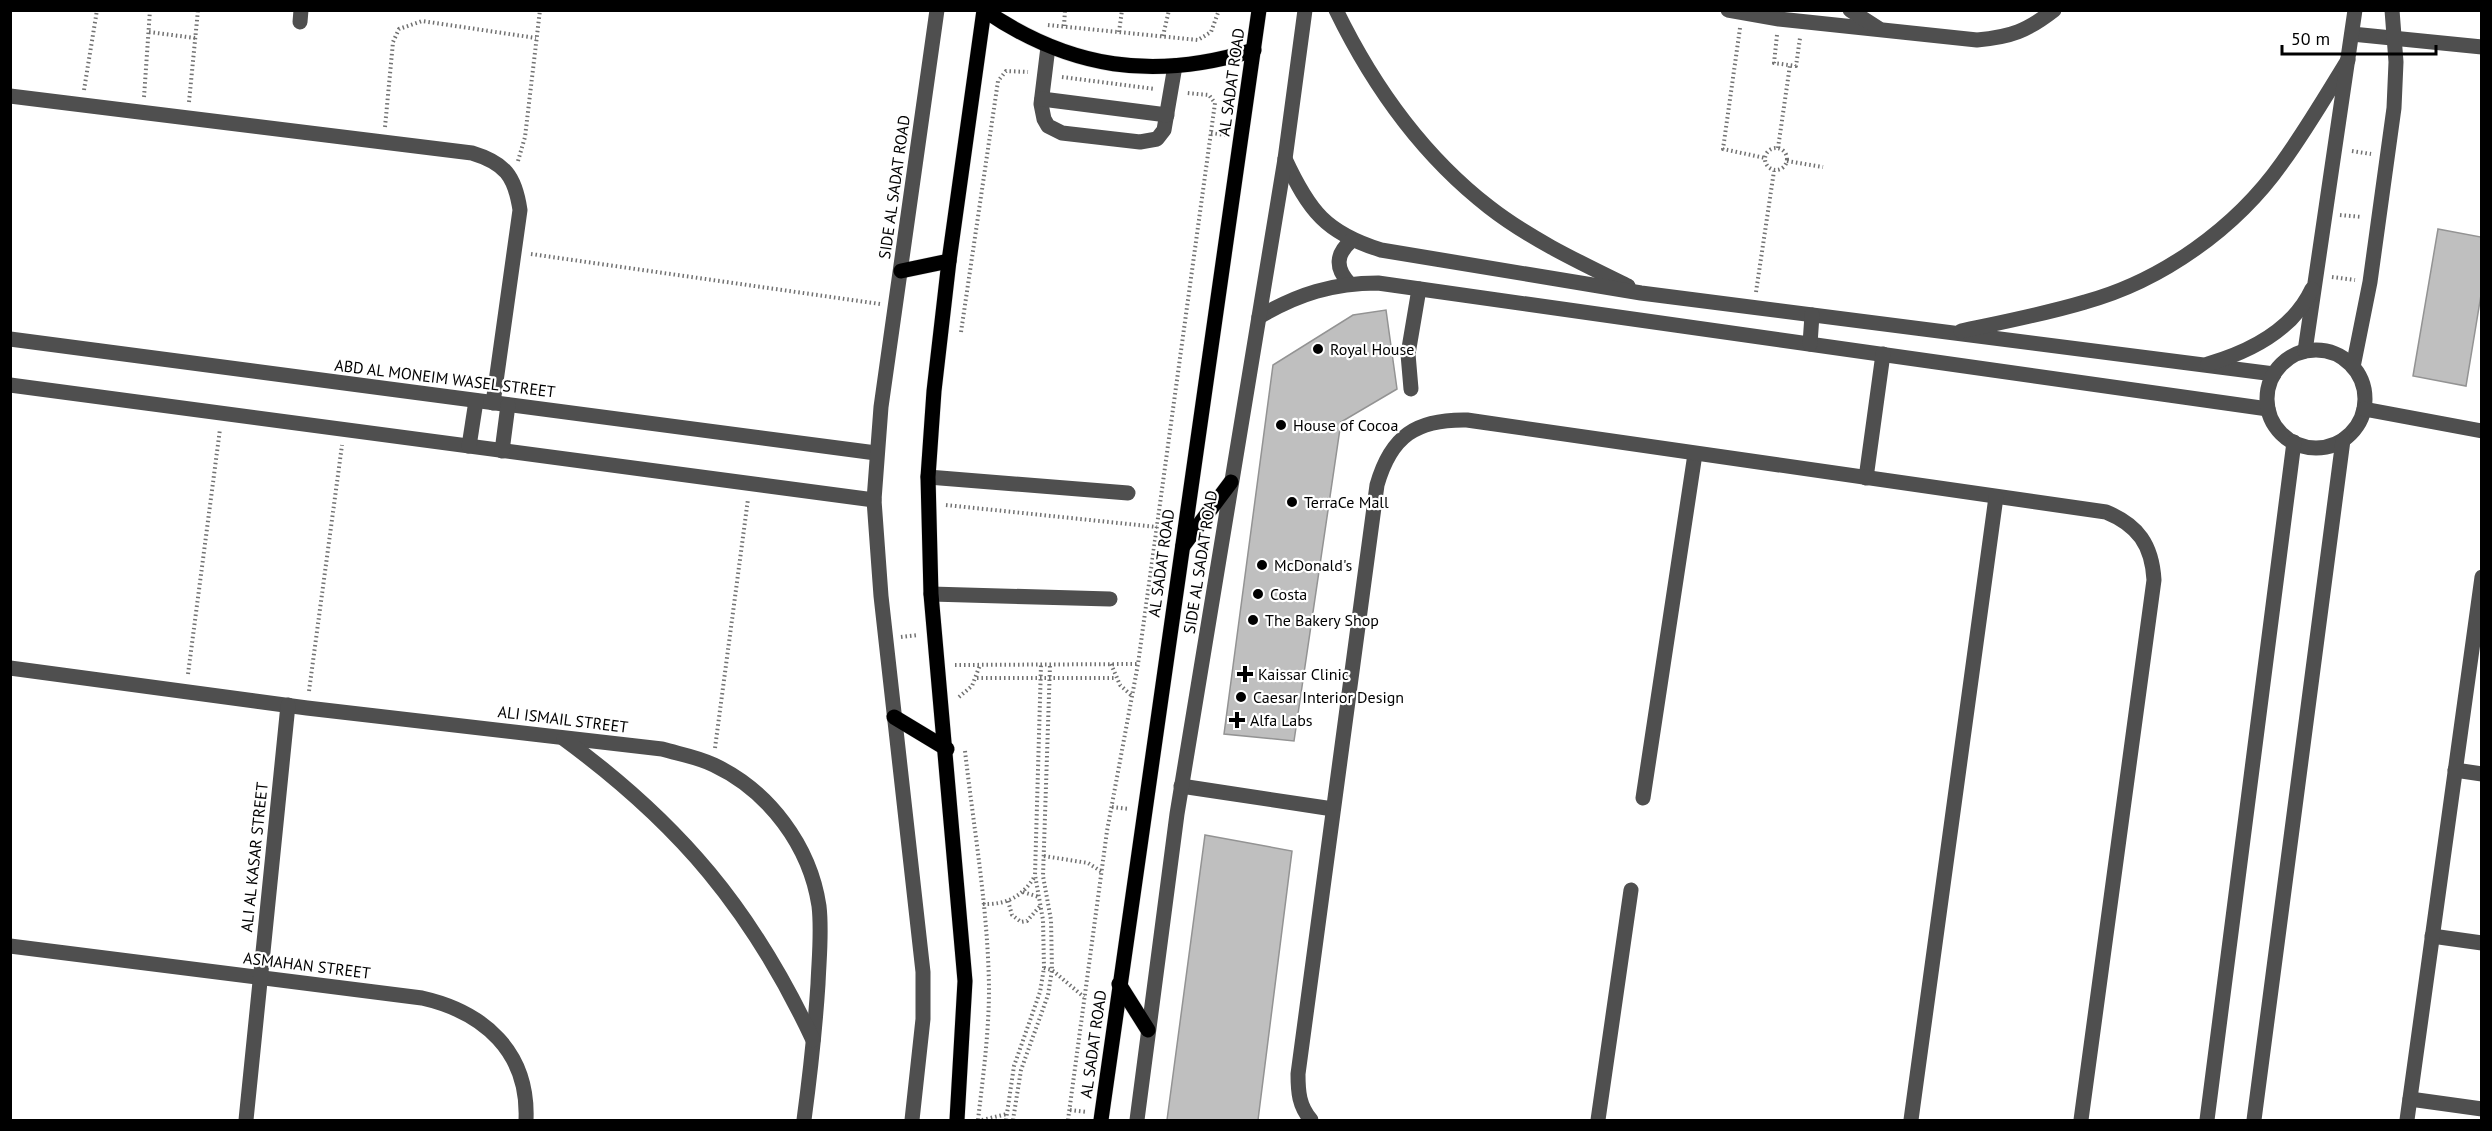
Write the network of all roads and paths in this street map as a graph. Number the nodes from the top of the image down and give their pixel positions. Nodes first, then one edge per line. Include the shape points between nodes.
1 (97, 10) edge
2 (150, 10) edge
3 (198, 10) edge
4 (540, 10) edge
5 (937, 10) edge
6 (984, 10) edge
7 (1065, 10) edge
8 (1122, 10) edge
9 (1169, 10) edge
10 (1219, 10) edge
11 (1259, 10) edge
12 (1305, 10) edge
13 (1336, 10) edge
14 (1850, 10) edge
15 (2054, 10) edge
16 (2355, 10) edge
17 (2392, 10) edge
18 (1735, 12) edge
19 (1779, 19) junction
20 (1802, 21) junction
21 (1042, 24) dead end
22 (1064, 26) junction
23 (1881, 30) junction
24 (149, 32) junction
25 (1119, 32) junction
26 (2352, 34) junction
27 (1163, 36) junction
28 (195, 38) junction
29 (536, 38) junction
30 (2395, 39) junction
31 (1048, 47) junction
32 (2481, 48) edge
33 (1254, 50) junction
34 (2348, 60) junction
35 (1790, 65) junction
36 (1175, 66) junction
37 (1044, 74) junction
38 (998, 81) dead end
39 (1171, 91) junction
40 (10, 96) edge
41 (1042, 99) junction
42 (81, 105) junction
43 (142, 113) junction
44 (1167, 115) junction
45 (187, 118) junction
46 (384, 143) junction
47 (1778, 148) junction
48 (2336, 148) junction
49 (2387, 156) junction
50 (1765, 158) junction
51 (1285, 159) junction
52 (1787, 161) junction
53 (1823, 166) dead end
54 (1774, 171) junction
55 (507, 172) junction
56 (2327, 213) junction
57 (2379, 219) junction
58 (1351, 241) junction
59 (514, 252) junction
60 (949, 261) junction
61 (901, 271) junction
62 (2318, 276) junction
63 (2370, 282) junction
64 (1349, 283) junction
65 (1419, 289) junction
66 (1641, 293) junction
67 (896, 306) junction
68 (1754, 308) junction
69 (1812, 315) junction
70 (1259, 317) junction
71 (1950, 333) junction
72 (10, 339) edge
73 (1810, 344) junction
74 (2306, 351) junction
75 (1883, 354) junction
76 (2201, 366) junction
77 (2353, 367) junction
78 (2274, 374) junction
79 (10, 385) edge
80 (1411, 388) dead end
81 (476, 400) junction
82 (501, 404) junction
83 (2268, 409) junction
84 (2364, 410) junction
85 (222, 414) junction
86 (345, 430) junction
87 (2481, 431) edge
88 (2343, 440) junction
89 (2294, 442) junction
90 (469, 446) junction
91 (502, 451) junction
92 (876, 453) junction
93 (1695, 454) junction
94 (928, 477) junction
95 (1866, 478) junction
96 (1232, 482) junction
97 (750, 484) junction
98 (1128, 493) dead end
99 (1995, 497) junction
100 (874, 500) junction
101 (942, 505) dead end
102 (1157, 527) junction
103 (1182, 549) junction
104 (2481, 577) edge
105 (931, 594) junction
106 (1110, 599) dead end
107 (2479, 608) edge
108 (1111, 664) junction
109 (1138, 664) junction
110 (955, 665) dead end
111 (980, 665) junction
112 (1041, 665) junction
113 (1050, 665) junction
114 (10, 668) edge
115 (977, 678) junction
116 (1040, 678) junction
117 (1050, 678) junction
118 (1115, 678) junction
119 (186, 691) junction
120 (1132, 696) junction
121 (959, 697) dead end
122 (288, 705) junction
123 (307, 708) junction
124 (894, 717) junction
125 (561, 738) junction
126 (947, 749) junction
127 (713, 764) junction
128 (2455, 770) junction
129 (2481, 774) edge
130 (1181, 786) junction
131 (1643, 798) dead end
132 (1037, 805) junction
133 (1046, 805) junction
134 (1333, 809) junction
135 (1044, 856) junction
136 (1102, 872) junction
137 (1035, 875) junction
138 (1630, 890) dead end
139 (1023, 892) junction
140 (1039, 897) junction
141 (1008, 901) junction
142 (983, 904) dead end
143 (1041, 905) junction
144 (2432, 936) junction
145 (2481, 943) edge
146 (10, 946) edge
147 (1044, 968) junction
148 (1052, 970) junction
149 (260, 977) junction
150 (1119, 984) junction
151 (1084, 997) junction
152 (1148, 1030) junction
153 (814, 1041) junction
154 (2410, 1099) junction
155 (2481, 1109) edge
156 (1006, 1114) junction
157 (1013, 1118) edge
158 (246, 1120) edge
159 (526, 1120) edge
160 (804, 1120) edge
161 (912, 1120) edge
162 (957, 1120) edge
163 (982, 1120) edge
164 (1006, 1120) edge
165 (1068, 1120) edge
166 (1101, 1120) edge
167 (1137, 1120) edge
168 (1311, 1120) edge
169 (1598, 1120) edge
170 (1911, 1120) edge
171 (2081, 1120) edge
172 (2206, 1120) edge
173 (2254, 1120) edge
174 (2407, 1120) edge

1 - 42 path
2 - 24 path
3 - 28 path
4 - 29 path
5 - 61 street, SIDE AL SADAT ROAD
6 - 31 main road via 1017,33
6 - 60 main road
7 - 22 path
8 - 25 path
9 - 27 path
10 - 27 path via 1205,37 1198,40
11 - 33 main road, AL SADAT ROAD
12 - 51 street, SIDE AL SADAT ROAD
13 - 66 street via 1383,94 1452,175 1490,208 1535,237
14 - 23 street
15 - 23 street via 2032,27 2006,38 1977,40
16 - 26 street
17 - 30 street
18 - 19 street
18 - 50 path via 1723,149
19 - 20 street
19 - 35 path via 1774,63
20 - 23 street
20 - 35 path via 1796,66
21 - 22 path
22 - 25 path
24 - 28 path
24 - 43 path
25 - 27 path
26 - 30 street
26 - 34 street
28 - 45 path
29 - 46 path via 422,21 399,29 393,42
29 - 55 path via 525,138 520,159
30 - 32 street
30 - 49 street via 2396,85
31 - 36 main road via 1110,64
31 - 37 street
33 - 36 main road
33 - 103 main road, AL SADAT ROAD
34 - 48 street
34 - 71 street via 2282,164 2214,234 2175,262 2132,285 2087,302
35 - 47 path
36 - 39 street
37 - 38 path via 1006,70
37 - 39 path
37 - 41 street
39 - 44 street
39 - 102 path via 1209,95 1215,103
40 - 42 street
41 - 44 street
41 - 44 street via 1048,126 1062,133 1152,142 1164,130
42 - 43 street
43 - 45 street
45 - 46 street
46 - 55 street via 472,153 491,159
47 - 50 path
47 - 52 path
48 - 49 path
48 - 56 street
49 - 57 street
50 - 54 path
51 - 58 street via 1300,191 1322,219
51 - 70 street, SIDE AL SADAT ROAD
52 - 53 path
52 - 54 path
54 - 68 path
55 - 59 street via 517,190 519,210
56 - 57 path
56 - 62 street
57 - 63 street
58 - 64 street via 1341,249 1338,261 1340,274
58 - 66 street via 1381,250
59 - 67 path
59 - 82 street
60 - 61 main road
60 - 94 main road
61 - 67 street, SIDE AL SADAT ROAD
62 - 63 path
62 - 74 street
62 - 76 street via 2304,304 2283,326 2258,344
63 - 77 street
64 - 65 street
64 - 70 street via 1317,289
65 - 73 street
65 - 80 street via 1408,354
66 - 68 street
67 - 92 street, SIDE AL SADAT ROAD
68 - 69 street
69 - 71 street
69 - 73 street
70 - 96 street, SIDE AL SADAT ROAD
71 - 76 street
72 - 81 street, ABD AL MONEIM WASEL STREET
73 - 75 street
74 - 77 street via 2331,353
74 - 78 street via 2287,360
75 - 83 street
75 - 95 street
76 - 78 street
77 - 84 street via 2364,387
78 - 83 street via 2268,391
79 - 85 street
81 - 82 street, ABD AL MONEIM WASEL STREET
81 - 90 street
82 - 91 street
82 - 92 street, ABD AL MONEIM WASEL STREET
83 - 89 street via 2274,425
84 - 87 street
84 - 88 street via 2357,427
85 - 86 street
85 - 119 path
86 - 90 street
86 - 123 path
88 - 89 street via 2324,447 2303,447
88 - 173 street
89 - 172 street
90 - 91 street
91 - 97 street
92 - 100 street, SIDE AL SADAT ROAD
93 - 95 street
93 - 131 street
93 - 134 street via 1467,420 1442,420 1418,427 1398,441 1384,461 1377,485
94 - 98 street
94 - 105 main road
95 - 99 street
96 - 103 main road
96 - 130 street, SIDE AL SADAT ROAD
97 - 100 street
97 - 127 path
99 - 170 street
99 - 171 street via 2106,512 2137,530 2153,561
100 - 124 street, SIDE AL SADAT ROAD
101 - 102 path
102 - 109 path
103 - 150 main road, AL SADAT ROAD
104 - 107 street
105 - 106 street
105 - 126 main road
107 - 128 street
108 - 109 path
108 - 113 path
108 - 118 path
109 - 120 path
110 - 111 path
111 - 112 path
111 - 115 path
112 - 113 path
112 - 116 path
113 - 117 path
114 - 119 street, ALI ISMAIL STREET
115 - 116 path
115 - 121 path
116 - 117 path
116 - 132 path
117 - 118 path
117 - 133 path
118 - 120 path
119 - 122 street, ALI ISMAIL STREET
120 - 136 path
122 - 123 street, ALI ISMAIL STREET
122 - 149 street, ALI AL KASAR STREET
123 - 125 street, ALI ISMAIL STREET
124 - 126 main road
124 - 161 street, SIDE AL SADAT ROAD via 923,972 923,1019
125 - 127 street, ALI ISMAIL STREET via 662,749
125 - 153 street via 625,786 691,849 728,893 789,989
126 - 162 main road via 966,981
127 - 153 street, ALI ISMAIL STREET via 745,783 772,807 794,837 810,870 819,906 820,943
128 - 129 street
128 - 144 street
130 - 134 street
130 - 152 street, SIDE AL SADAT ROAD
132 - 133 path
132 - 137 path
133 - 135 path
134 - 168 street via 1298,1074 1298,1094
135 - 136 path via 1089,863
135 - 148 path
136 - 151 path
137 - 139 path
137 - 140 path
138 - 169 street
139 - 140 path
139 - 141 path
140 - 143 path
141 - 142 path
141 - 143 path via 1012,915 1021,922 1027,921
143 - 147 path via 1046,944
144 - 145 street
144 - 154 street
146 - 149 street, ASMAHAN STREET
147 - 148 path
147 - 156 path via 1040,992 1014,1066
148 - 151 path
148 - 157 path via 1048,995 1021,1070
149 - 158 street, ALI AL KASAR STREET
149 - 159 street, ASMAHAN STREET via 422,998 450,1004 476,1017 498,1037 514,1062 524,1089
150 - 152 main road
150 - 166 main road, AL SADAT ROAD
151 - 165 path
152 - 167 street, SIDE AL SADAT ROAD
153 - 160 street, ALI ISMAIL STREET
154 - 155 street
154 - 174 street
156 - 157 path
156 - 163 path
156 - 164 path

